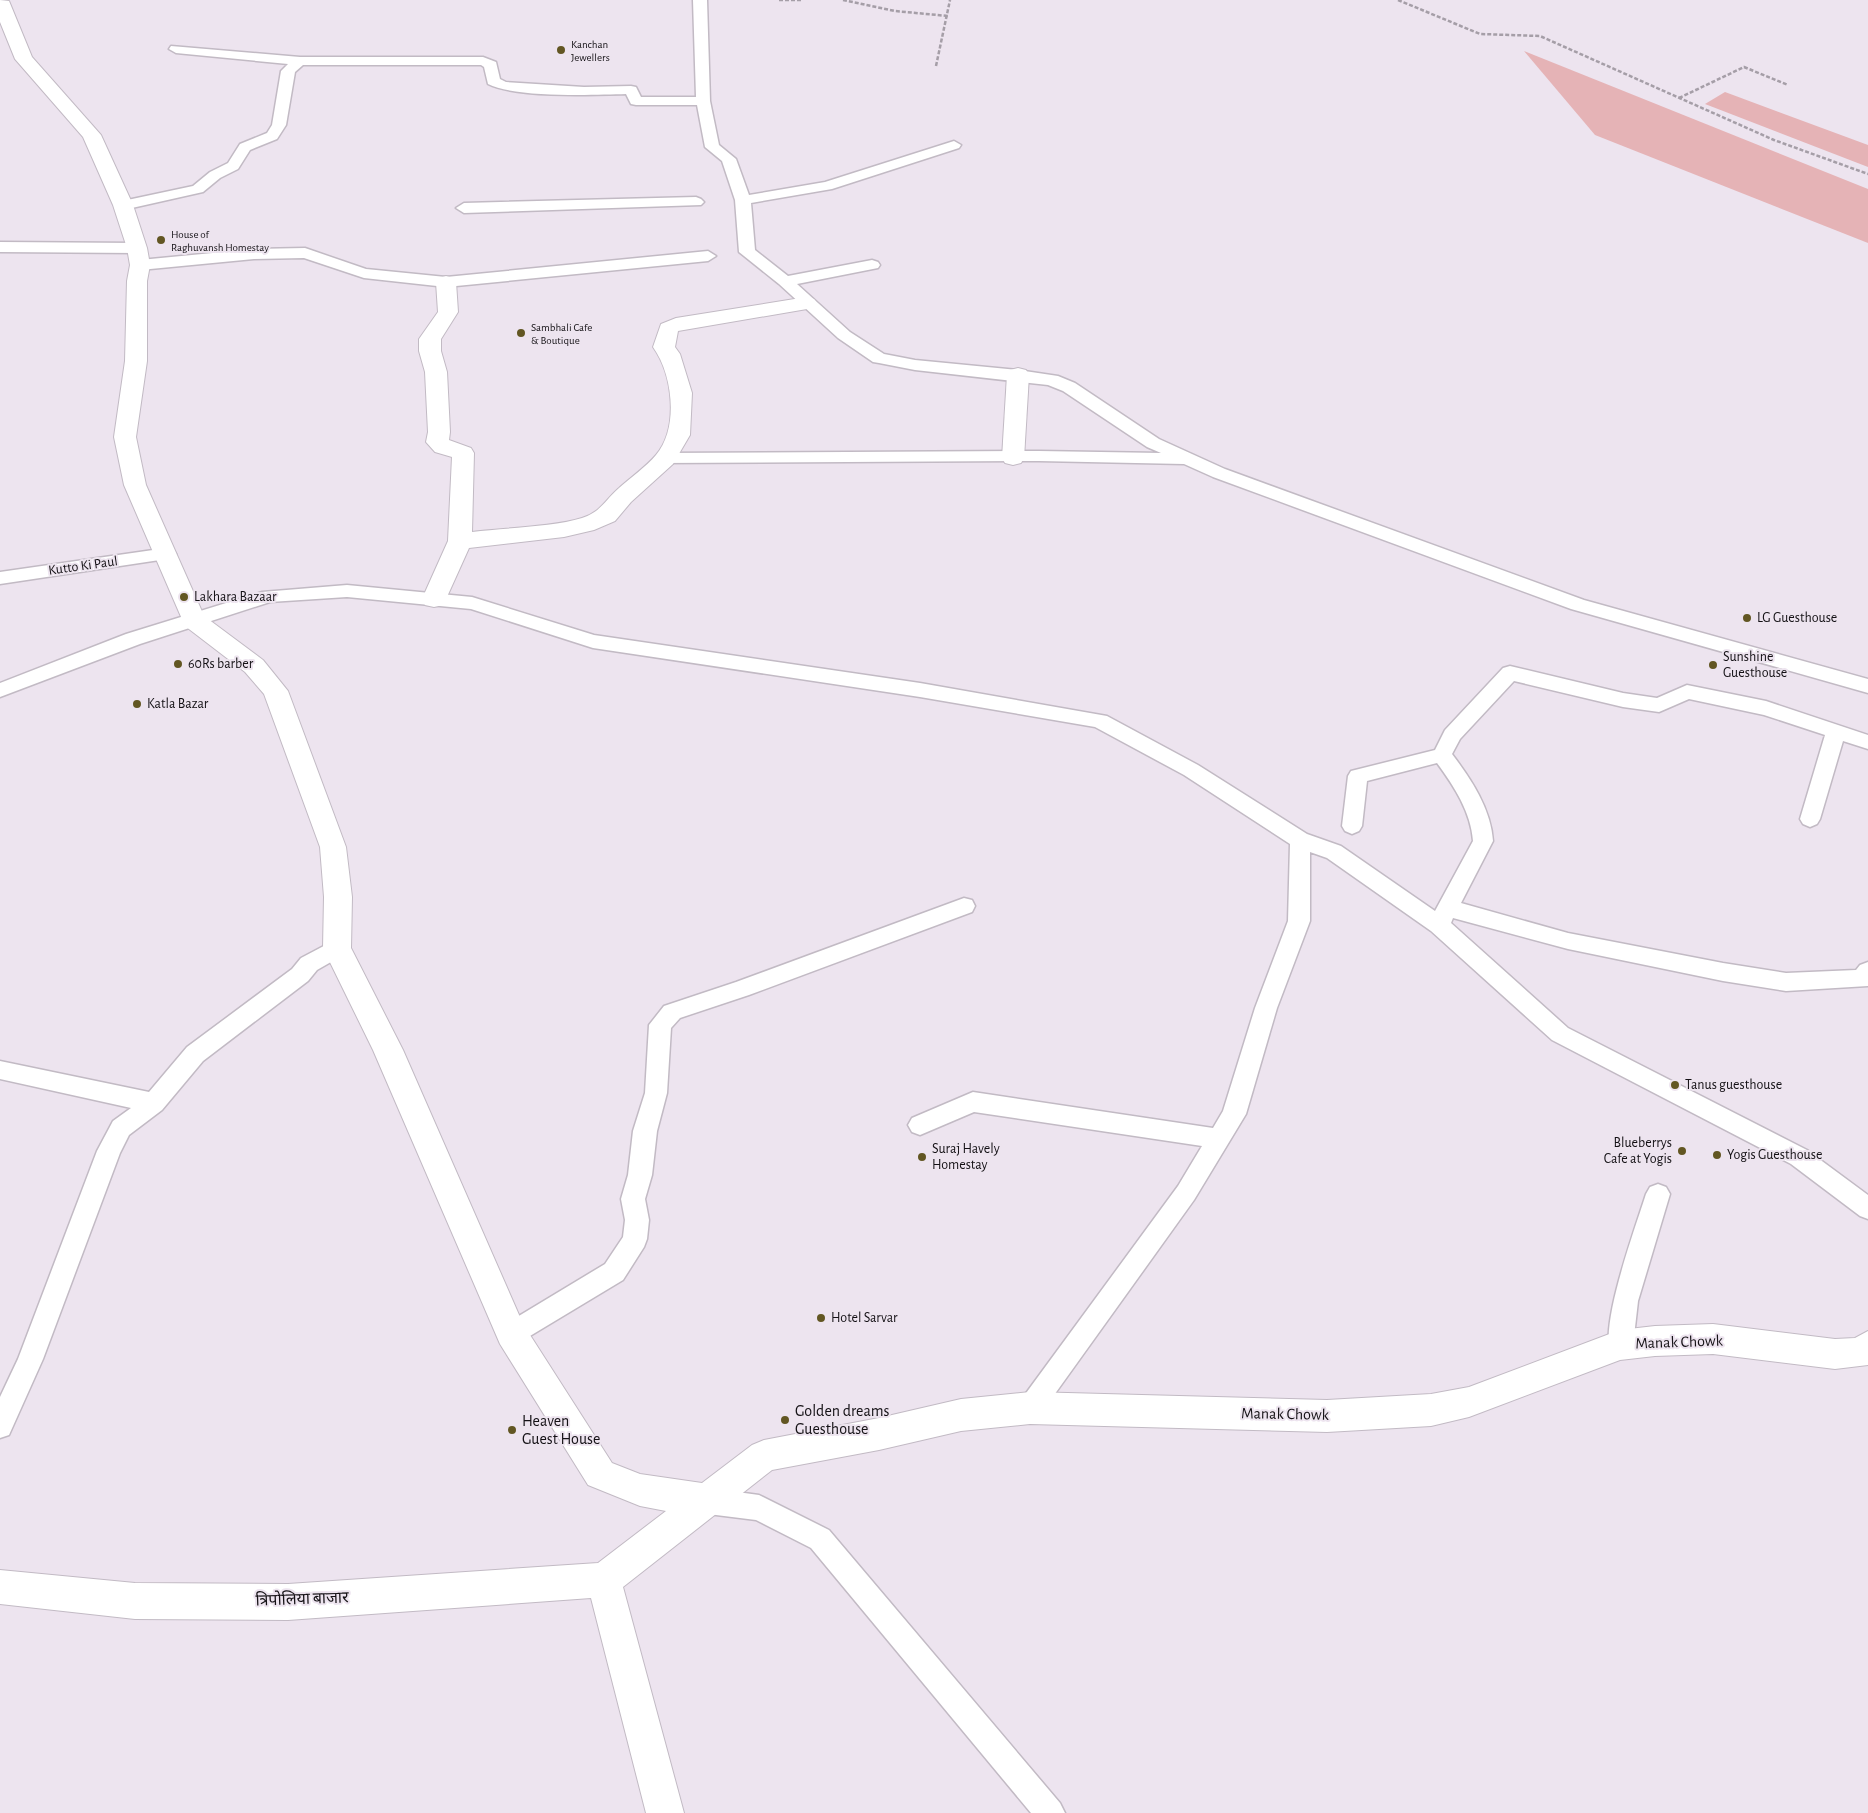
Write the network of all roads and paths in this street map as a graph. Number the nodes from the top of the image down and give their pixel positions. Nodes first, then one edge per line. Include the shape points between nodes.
1 (700, 0) edge
2 (779, 0) edge
3 (803, 0) edge
4 (843, 0) edge
5 (950, 0) edge
6 (1398, 0) edge
7 (0, 1) edge
8 (948, 16) junction
9 (176, 49) dead end
10 (300, 61) junction
11 (936, 66) dead end
12 (1788, 85) dead end
13 (1679, 98) junction
14 (703, 100) junction
15 (954, 146) dead end
16 (1868, 174) edge
17 (743, 200) junction
18 (696, 202) dead end
19 (123, 205) junction
20 (464, 208) dead end
21 (0, 247) edge
22 (139, 256) junction
23 (708, 256) dead end
24 (872, 265) dead end
25 (786, 281) junction
26 (446, 282) junction
27 (808, 303) junction
28 (1018, 375) junction
29 (1013, 458) junction
30 (665, 459) junction
31 (1191, 459) junction
32 (460, 541) junction
33 (167, 554) junction
34 (0, 578) edge
35 (434, 599) junction
36 (194, 620) junction
37 (1868, 686) edge
38 (0, 690) edge
39 (1836, 733) junction
40 (1868, 742) edge
41 (1442, 755) junction
42 (1810, 819) dead end
43 (1352, 826) dead end
44 (1300, 840) junction
45 (964, 906) dead end
46 (1444, 916) junction
47 (337, 948) junction
48 (1868, 971) edge
49 (0, 1070) edge
50 (154, 1103) junction
51 (920, 1125) dead end
52 (1219, 1139) junction
53 (1658, 1194) dead end
54 (1868, 1209) edge
55 (511, 1334) junction
56 (1620, 1345) junction
57 (1868, 1346) edge
58 (1030, 1408) junction
59 (0, 1426) edge
60 (708, 1501) junction
61 (604, 1580) junction
62 (0, 1587) edge
63 (665, 1813) edge
64 (1050, 1813) edge

1 - 14 lane
2 - 3 path
4 - 8 path via 880,10
5 - 8 path
6 - 13 path via 1480,34 1540,36
7 - 19 street via 16,60 92,135
8 - 11 path
9 - 10 lane
10 - 14 lane via 483,61 491,65 493,81 503,86 631,90 636,100
10 - 19 lane via 288,71 279,125 272,136 245,147 233,166 198,189
12 - 13 path via 1744,67
13 - 16 path via 1774,140
14 - 17 lane via 712,147 729,159
15 - 17 lane via 827,186
17 - 25 lane via 747,252
18 - 20 lane
19 - 22 street
21 - 22 lane
22 - 26 lane via 305,253 364,273
22 - 33 street via 136,361 125,436 135,485
23 - 26 lane
24 - 25 lane
25 - 27 lane
26 - 32 street via 448,312 430,339 430,351 436,372 437,442 442,447 463,453
27 - 28 lane via 844,335 879,358 915,365
27 - 30 street via 676,324 668,328 664,347 681,393 681,414 679,434
28 - 29 street
28 - 31 lane via 1052,380 1069,387 1153,443
29 - 30 lane
29 - 31 lane
30 - 32 street via 607,516 586,525
31 - 37 lane via 1219,473 1578,605
32 - 35 street
33 - 34 lane, Kutto Ki Paul
33 - 36 street
35 - 36 lane via 347,591 269,596
35 - 44 lane via 472,603 593,641 920,690 1100,721 1191,770
36 - 38 lane via 133,639
36 - 47 street via 254,666 275,691 334,847 338,897
39 - 40 lane
39 - 41 lane via 1766,708 1687,692 1659,705 1510,673 1452,735
39 - 42 lane
41 - 43 lane via 1358,776
41 - 46 lane via 1481,821 1484,833 1483,841
44 - 46 lane via 1334,852
44 - 52 lane via 1299,921 1266,1008 1234,1114
45 - 55 lane via 672,1012 660,1025 660,1070 633,1199 637,1220 635,1239 614,1272
46 - 48 lane via 1786,982 1862,979
46 - 54 lane via 1560,1034 1799,1156
47 - 50 lane via 309,964 300,975 195,1054
47 - 55 street via 388,1050
49 - 50 lane
50 - 59 lane via 121,1128 109,1151 30,1359
51 - 52 lane via 973,1102
52 - 58 lane via 1186,1193
53 - 56 lane via 1626,1301
55 - 60 street via 600,1474 640,1490
56 - 57 street, Manak Chowk via 1713,1339 1835,1354 1863,1352
56 - 58 street, Manak Chowk via 1469,1402 1431,1410 1327,1416
58 - 60 street, Manak Chowk via 961,1415 764,1456
60 - 61 street
60 - 64 lane via 759,1508 820,1539
61 - 62 street, त्रिपोलिया बाजार via 288,1602 135,1601
61 - 63 street

